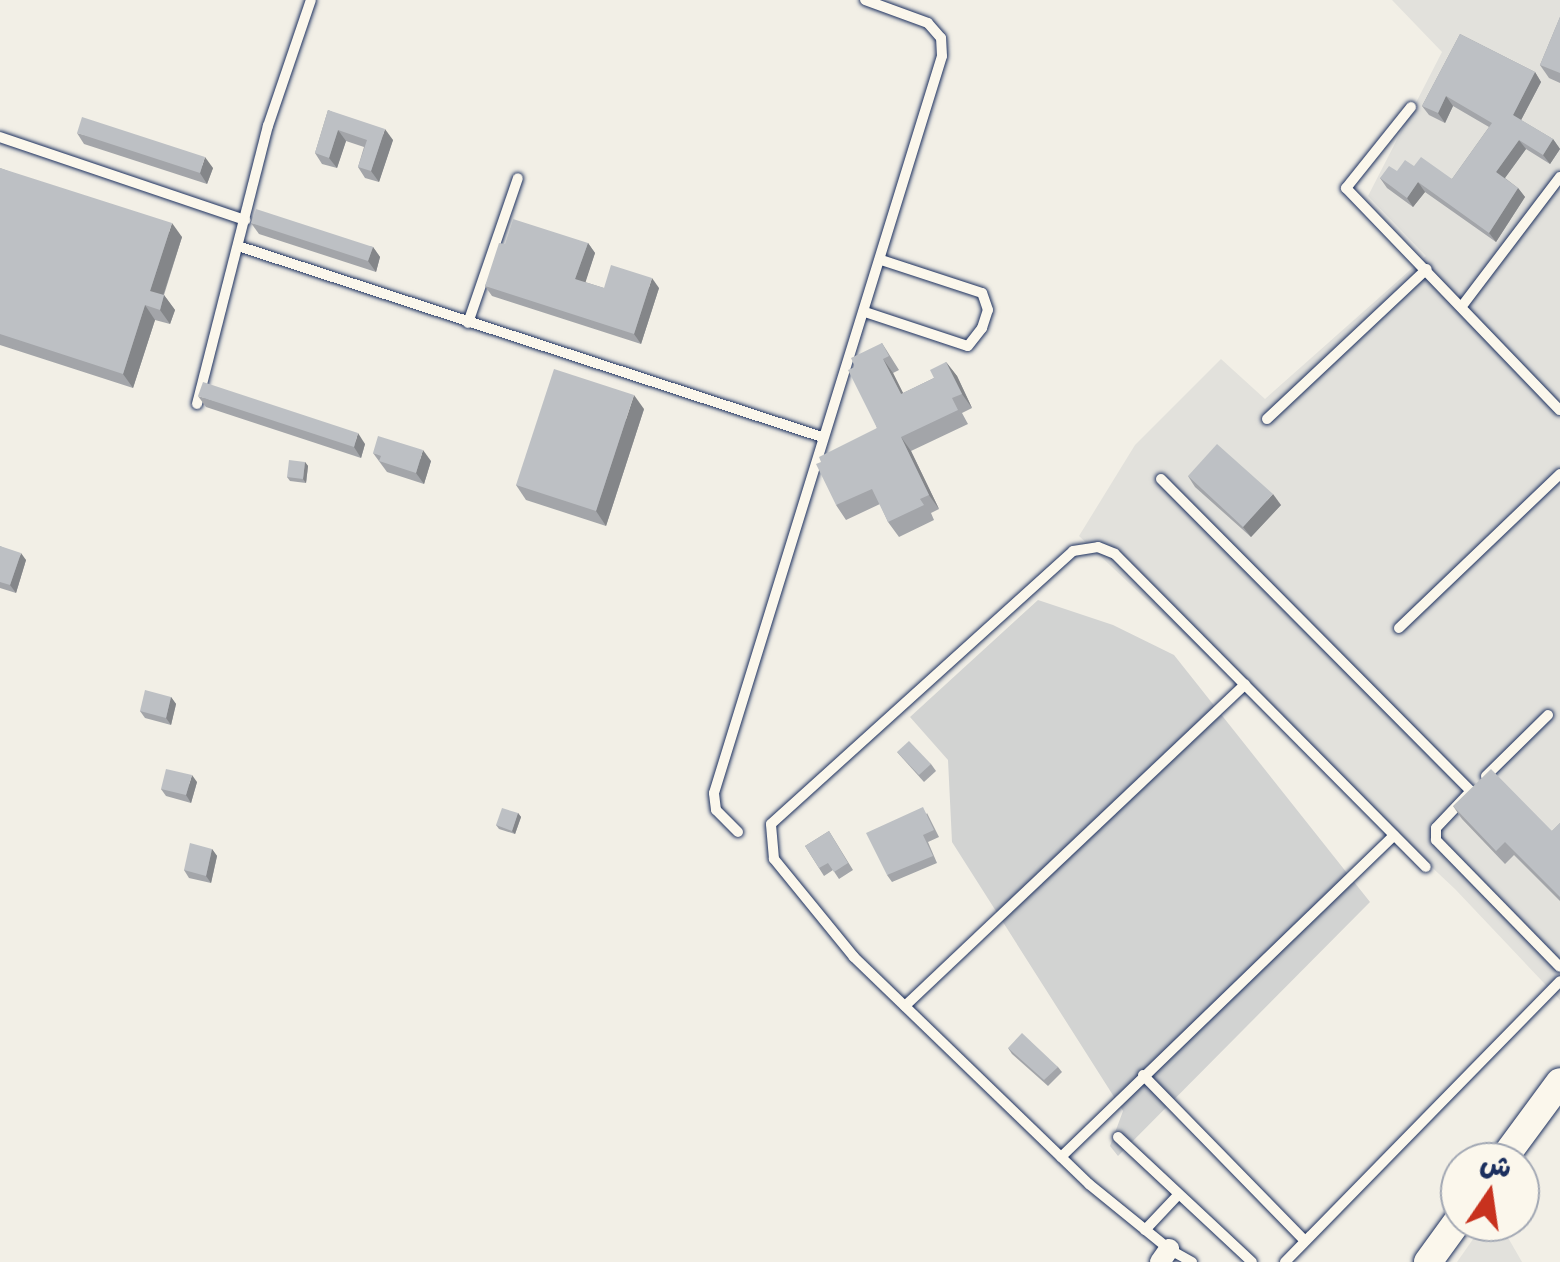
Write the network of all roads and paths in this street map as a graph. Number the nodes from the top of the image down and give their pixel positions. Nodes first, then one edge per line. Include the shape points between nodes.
1 (311, 0) edge
2 (866, 0) edge
3 (1411, 107) dead end
4 (0, 138) edge
5 (1560, 177) edge
6 (518, 178) dead end
7 (245, 220) junction
8 (238, 246) junction
9 (881, 260) junction
10 (1428, 270) junction
11 (1462, 306) junction
12 (864, 312) junction
13 (468, 323) junction
14 (197, 404) edge
15 (1560, 410) edge
16 (1267, 419) dead end
17 (822, 438) junction
18 (1560, 474) edge
19 (1161, 478) dead end
20 (1398, 628) dead end
21 (1244, 684) junction
22 (1548, 715) dead end
23 (1470, 790) junction
24 (738, 832) dead end
25 (1394, 835) junction
26 (1426, 867) dead end
27 (1560, 967) edge
28 (1560, 981) edge
29 (905, 1006) junction
30 (1143, 1075) junction
31 (1560, 1082) edge
32 (1118, 1137) dead end
33 (1516, 1142) edge
34 (1061, 1157) junction
35 (1178, 1195) junction
36 (1145, 1230) junction
37 (1305, 1242) junction
38 (1164, 1256) edge
39 (1192, 1262) edge
40 (1252, 1262) edge
41 (1285, 1262) edge

1 - 7 lane
2 - 9 lane via 928,22 943,43
3 - 10 lane via 1346,188
4 - 7 lane
5 - 11 lane
6 - 13 lane
7 - 8 lane
8 - 13 lane
8 - 14 lane
9 - 12 lane
9 - 12 lane via 982,294 988,310 968,346
10 - 11 lane
10 - 16 lane
11 - 15 lane
12 - 17 lane
13 - 17 lane
17 - 24 lane via 714,794 718,814
18 - 20 lane
19 - 23 lane
21 - 25 lane
21 - 29 lane
21 - 29 lane via 1115,554 1084,547 787,807 772,824 774,858 854,957
22 - 23 lane
23 - 27 lane via 1436,828 1436,840
25 - 26 lane
25 - 30 lane
28 - 37 lane
29 - 34 lane
30 - 34 lane
30 - 37 lane
31 - 33 street
32 - 35 lane
34 - 36 lane
35 - 36 lane
35 - 40 lane
36 - 38 lane
37 - 41 lane
38 - 39 lane

